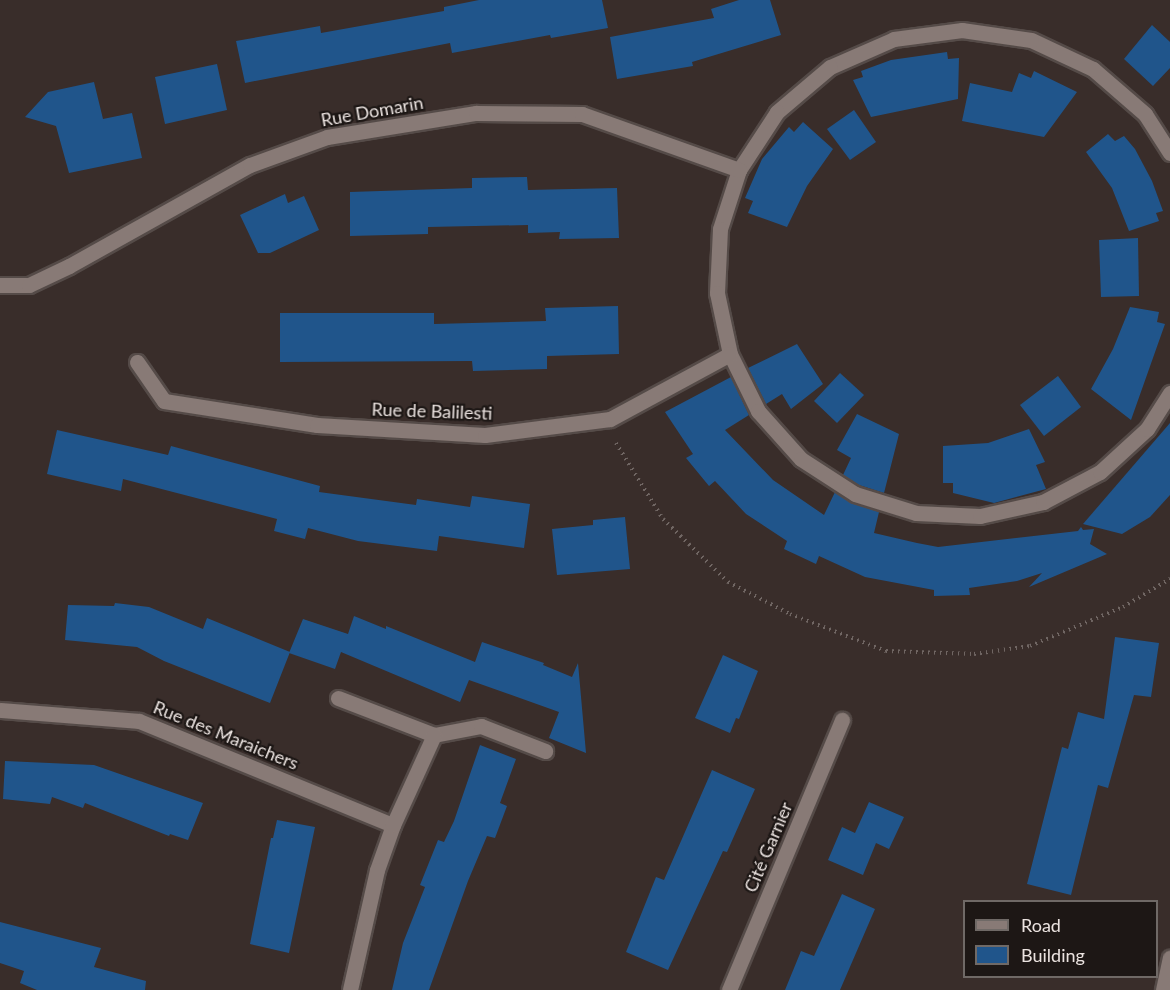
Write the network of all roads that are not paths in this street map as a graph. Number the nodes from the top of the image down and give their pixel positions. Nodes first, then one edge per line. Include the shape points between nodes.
1 (1170, 153) edge
2 (739, 170) junction
3 (0, 285) edge
4 (730, 354) junction
5 (137, 362) dead end
6 (1170, 393) edge
7 (338, 698) dead end
8 (0, 710) edge
9 (842, 720) dead end
10 (434, 735) junction
11 (546, 751) dead end
12 (393, 825) junction
13 (1170, 958) edge
14 (350, 990) edge
15 (729, 990) edge
16 (1163, 990) edge

1 - 2 street via 1145,114 1093,69 1031,40 962,30 894,39 830,67 777,112
2 - 3 street, Rue Domarin via 582,114 476,113 327,137 249,165 69,266 29,285
2 - 4 street via 719,240 717,292
4 - 5 street, Rue de Balilesti via 610,419 484,435 317,425 164,401
4 - 6 street via 758,411 801,459 855,494 916,513 980,516 1043,502 1100,472 1147,429
7 - 10 street
8 - 12 street, Rue des Maraichers via 139,721
9 - 15 street, Cité Garnier
10 - 11 street via 481,726
10 - 12 street
12 - 14 street via 377,870
13 - 16 street

